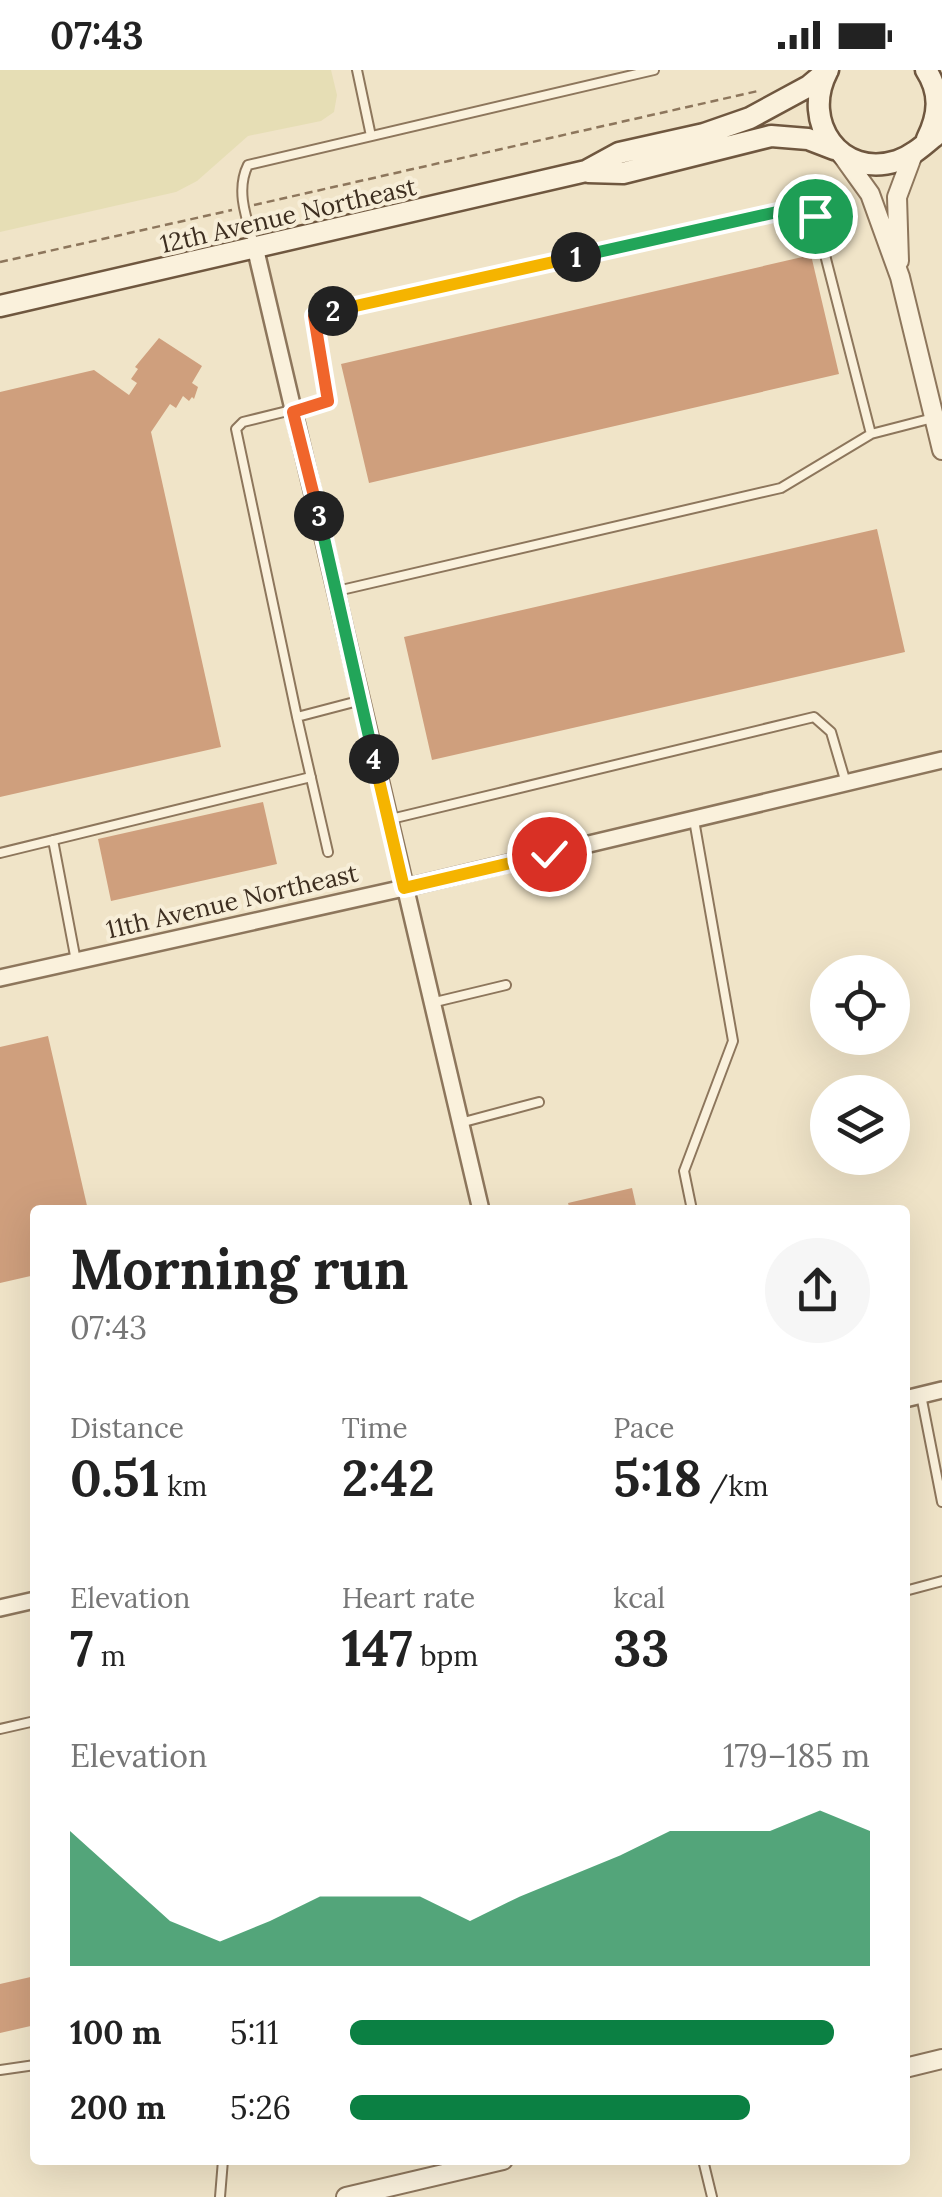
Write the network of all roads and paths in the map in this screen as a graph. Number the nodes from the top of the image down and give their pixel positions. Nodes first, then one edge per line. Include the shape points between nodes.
1 (357, 70) edge
2 (654, 70) edge
3 (828, 70) edge
4 (926, 70) edge
5 (762, 90) dead end
6 (942, 130) edge
7 (371, 136) junction
8 (919, 150) junction
9 (838, 152) junction
10 (586, 172) junction
11 (243, 208) junction
12 (255, 247) junction
13 (0, 262) edge
14 (900, 276) junction
15 (0, 306) edge
16 (293, 412) junction
17 (934, 418) junction
18 (871, 434) junction
19 (942, 450) edge
20 (337, 591) junction
21 (362, 700) junction
22 (297, 717) junction
23 (942, 760) edge
24 (311, 777) junction
25 (846, 782) junction
26 (387, 820) junction
27 (694, 820) junction
28 (53, 840) junction
29 (328, 852) dead end
30 (0, 853) edge
31 (404, 888) junction
32 (76, 961) junction
33 (0, 978) edge
34 (506, 984) dead end
35 (432, 1003) junction
36 (539, 1102) dead end
37 (460, 1123) junction
38 (480, 1205) edge
39 (691, 1205) edge
40 (942, 1390) edge
41 (913, 1397) edge
42 (942, 1502) edge
43 (942, 1581) edge
44 (910, 1589) edge
45 (30, 1600) edge
46 (1, 1602) edge
47 (30, 1722) edge
48 (0, 1729) edge
49 (942, 2059) edge
50 (30, 2066) edge
51 (910, 2067) edge
52 (0, 2070) edge
53 (223, 2165) edge
54 (481, 2165) edge
55 (703, 2165) edge
56 (220, 2197) edge
57 (346, 2197) edge
58 (712, 2197) edge

1 - 7 lane
2 - 7 lane
3 - 9 main road via 820,109
3 - 10 main road, 12th Avenue Northeast via 750,118 619,153
4 - 8 main road via 937,110
5 - 11 path
6 - 8 main road
7 - 11 lane via 248,164
8 - 9 main road, 12th Avenue Northeast via 873,165
8 - 14 street via 897,198
9 - 10 main road, 12th Avenue Northeast via 808,139 771,136 623,173
9 - 14 street via 870,194
10 - 12 main road, 12th Avenue Northeast
11 - 12 lane
11 - 13 path
12 - 15 main road, 12th Avenue Northeast
12 - 16 street
14 - 17 street
16 - 18 lane via 328,401 314,316 804,206 815,216
16 - 20 street
16 - 22 lane via 242,422 236,430
17 - 18 lane
17 - 19 street
18 - 20 lane via 781,488
20 - 21 street
21 - 22 lane
21 - 26 street
22 - 24 lane
23 - 25 street, 11th Avenue Northeast
24 - 28 lane
24 - 29 lane
25 - 26 lane via 831,732 814,717
25 - 27 street, 11th Avenue Northeast
26 - 31 street
27 - 31 street, 11th Avenue Northeast
27 - 39 lane via 733,1042 684,1171
28 - 30 lane
28 - 32 lane
31 - 32 street, 11th Avenue Northeast
31 - 35 street
32 - 33 street, 11th Avenue Northeast
34 - 35 lane
35 - 37 street
36 - 37 lane
37 - 38 street
40 - 41 street
41 - 42 lane
43 - 44 lane
45 - 46 street
47 - 48 lane
49 - 51 street
50 - 52 lane
53 - 56 lane
54 - 57 street
55 - 58 lane

